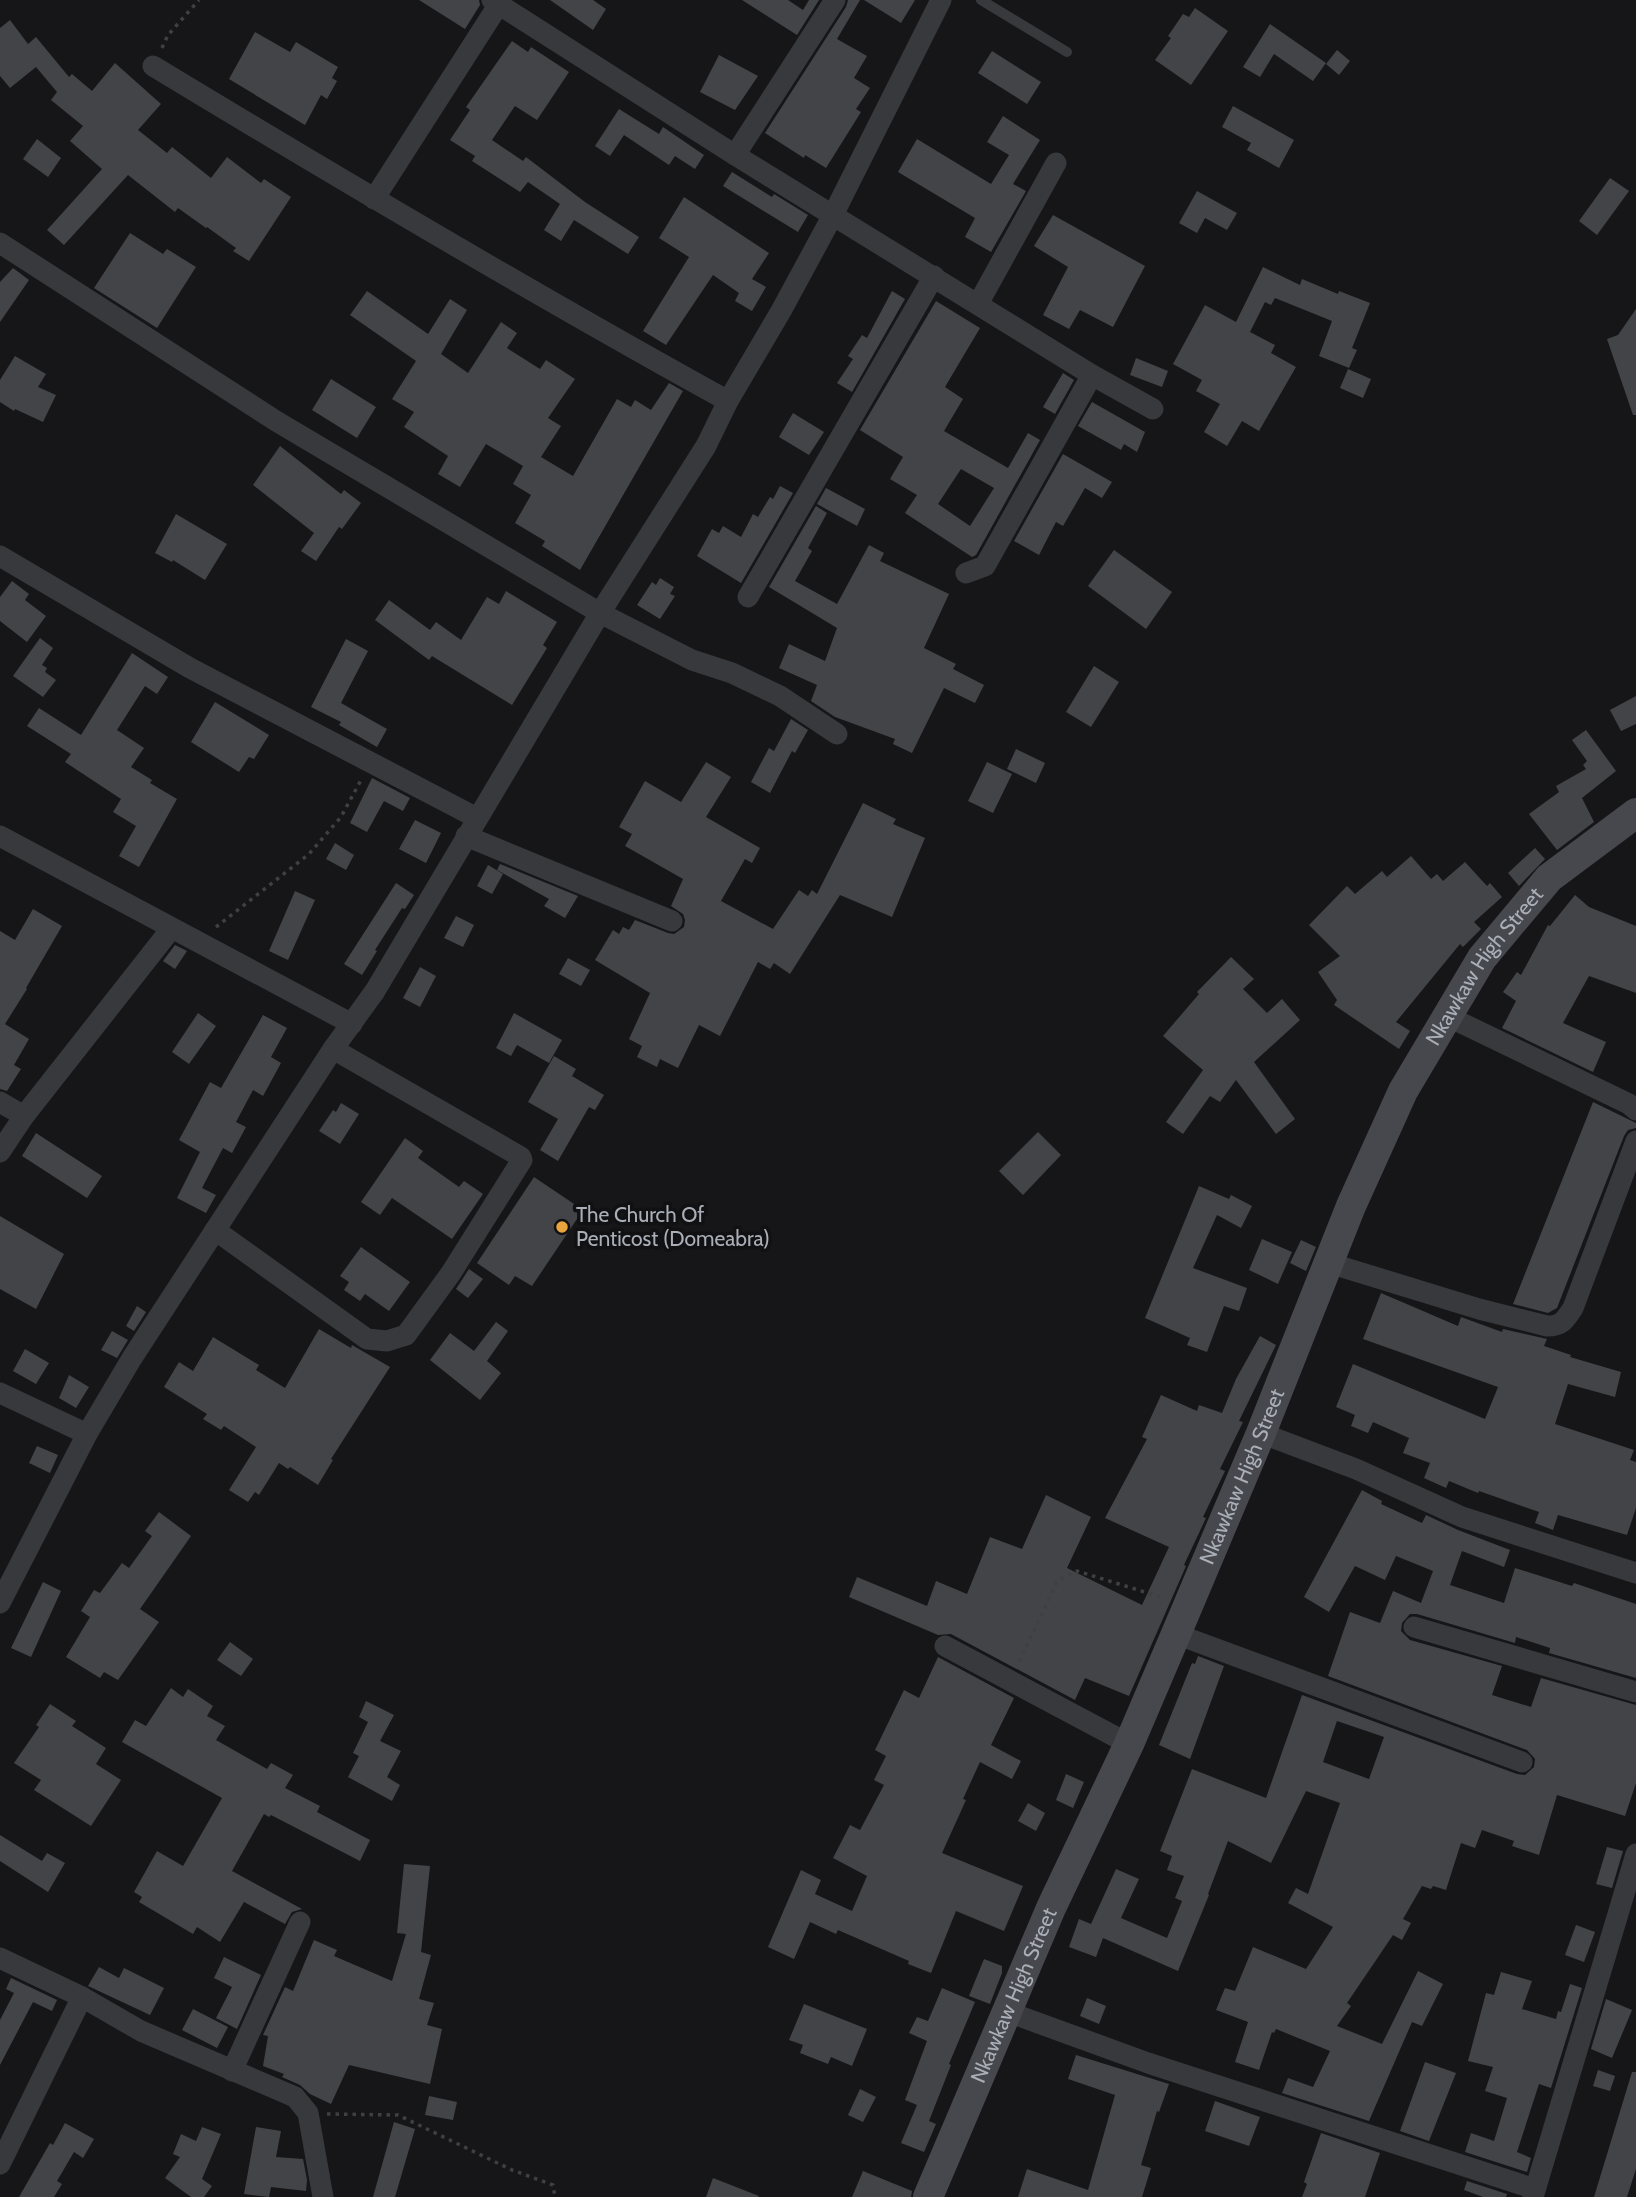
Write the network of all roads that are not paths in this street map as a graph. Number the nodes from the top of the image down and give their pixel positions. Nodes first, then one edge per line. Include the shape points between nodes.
1 (835, 0) edge
2 (981, 0) edge
3 (939, 1) edge
4 (495, 2) edge
5 (1067, 52) dead end
6 (153, 66) road end
7 (735, 155) junction
8 (1056, 163) dead end
9 (374, 200) junction
10 (833, 215) junction
11 (0, 243) edge
12 (934, 276) junction
13 (978, 304) junction
14 (1092, 375) junction
15 (728, 401) junction
16 (1153, 409) dead end
17 (0, 556) edge
18 (966, 573) dead end
19 (748, 597) dead end
20 (600, 613) junction
21 (837, 734) dead end
22 (1636, 813) edge
23 (472, 827) junction
24 (0, 836) edge
25 (672, 921) dead end
26 (171, 929) junction
27 (1447, 1016) junction
28 (352, 1024) junction
29 (333, 1049) junction
30 (0, 1102) edge
31 (1636, 1110) edge
32 (24, 1116) junction
33 (1636, 1141) edge
34 (0, 1152) edge
35 (215, 1230) junction
36 (1329, 1263) junction
37 (0, 1393) edge
38 (1261, 1433) junction
39 (87, 1434) junction
40 (1636, 1573) edge
41 (0, 1603) edge
42 (1414, 1627) dead end
43 (1177, 1634) junction
44 (945, 1646) dead end
45 (1636, 1692) edge
46 (1129, 1744) junction
47 (1522, 1762) dead end
48 (1636, 1854) edge
49 (300, 1922) dead end
50 (0, 1958) edge
51 (82, 1997) junction
52 (1009, 2012) junction
53 (232, 2071) junction
54 (0, 2164) edge
55 (1534, 2193) edge
56 (323, 2197) edge
57 (928, 2197) edge

1 - 7 street
2 - 5 lane
3 - 10 street
4 - 7 street
4 - 9 street
6 - 9 street
7 - 10 street
8 - 13 street
9 - 15 street
10 - 12 street
10 - 15 street
11 - 20 street via 276,421
12 - 13 street
12 - 19 street
13 - 14 street
14 - 16 street
14 - 18 street via 985,566
15 - 20 street via 706,446
17 - 23 street via 190,668 370,763
20 - 21 street via 692,660 780,696
20 - 23 street
22 - 27 main road, Nkawkaw High Street via 1549,878 1482,958
23 - 25 street
23 - 28 street
24 - 26 street
26 - 28 street
26 - 32 street
27 - 31 street
27 - 36 main road, Nkawkaw High Street via 1403,1091
28 - 29 street
29 - 35 street
29 - 35 street via 521,1157 452,1273 406,1335 387,1341 367,1339
30 - 32 street
32 - 34 street
33 - 36 street via 1573,1308 1557,1326 1479,1309
35 - 39 street
36 - 38 main road, Nkawkaw High Street
37 - 39 street
38 - 40 street via 1462,1517
38 - 43 main road, Nkawkaw High Street
39 - 41 street
42 - 45 street
43 - 46 main road, Nkawkaw High Street
43 - 47 street
44 - 46 street
46 - 52 main road, Nkawkaw High Street via 1051,1908
48 - 55 street
49 - 53 street
50 - 51 street
51 - 53 street via 141,2031
51 - 54 street
52 - 55 street
52 - 57 main road, Nkawkaw High Street
53 - 56 street via 295,2097 308,2113

